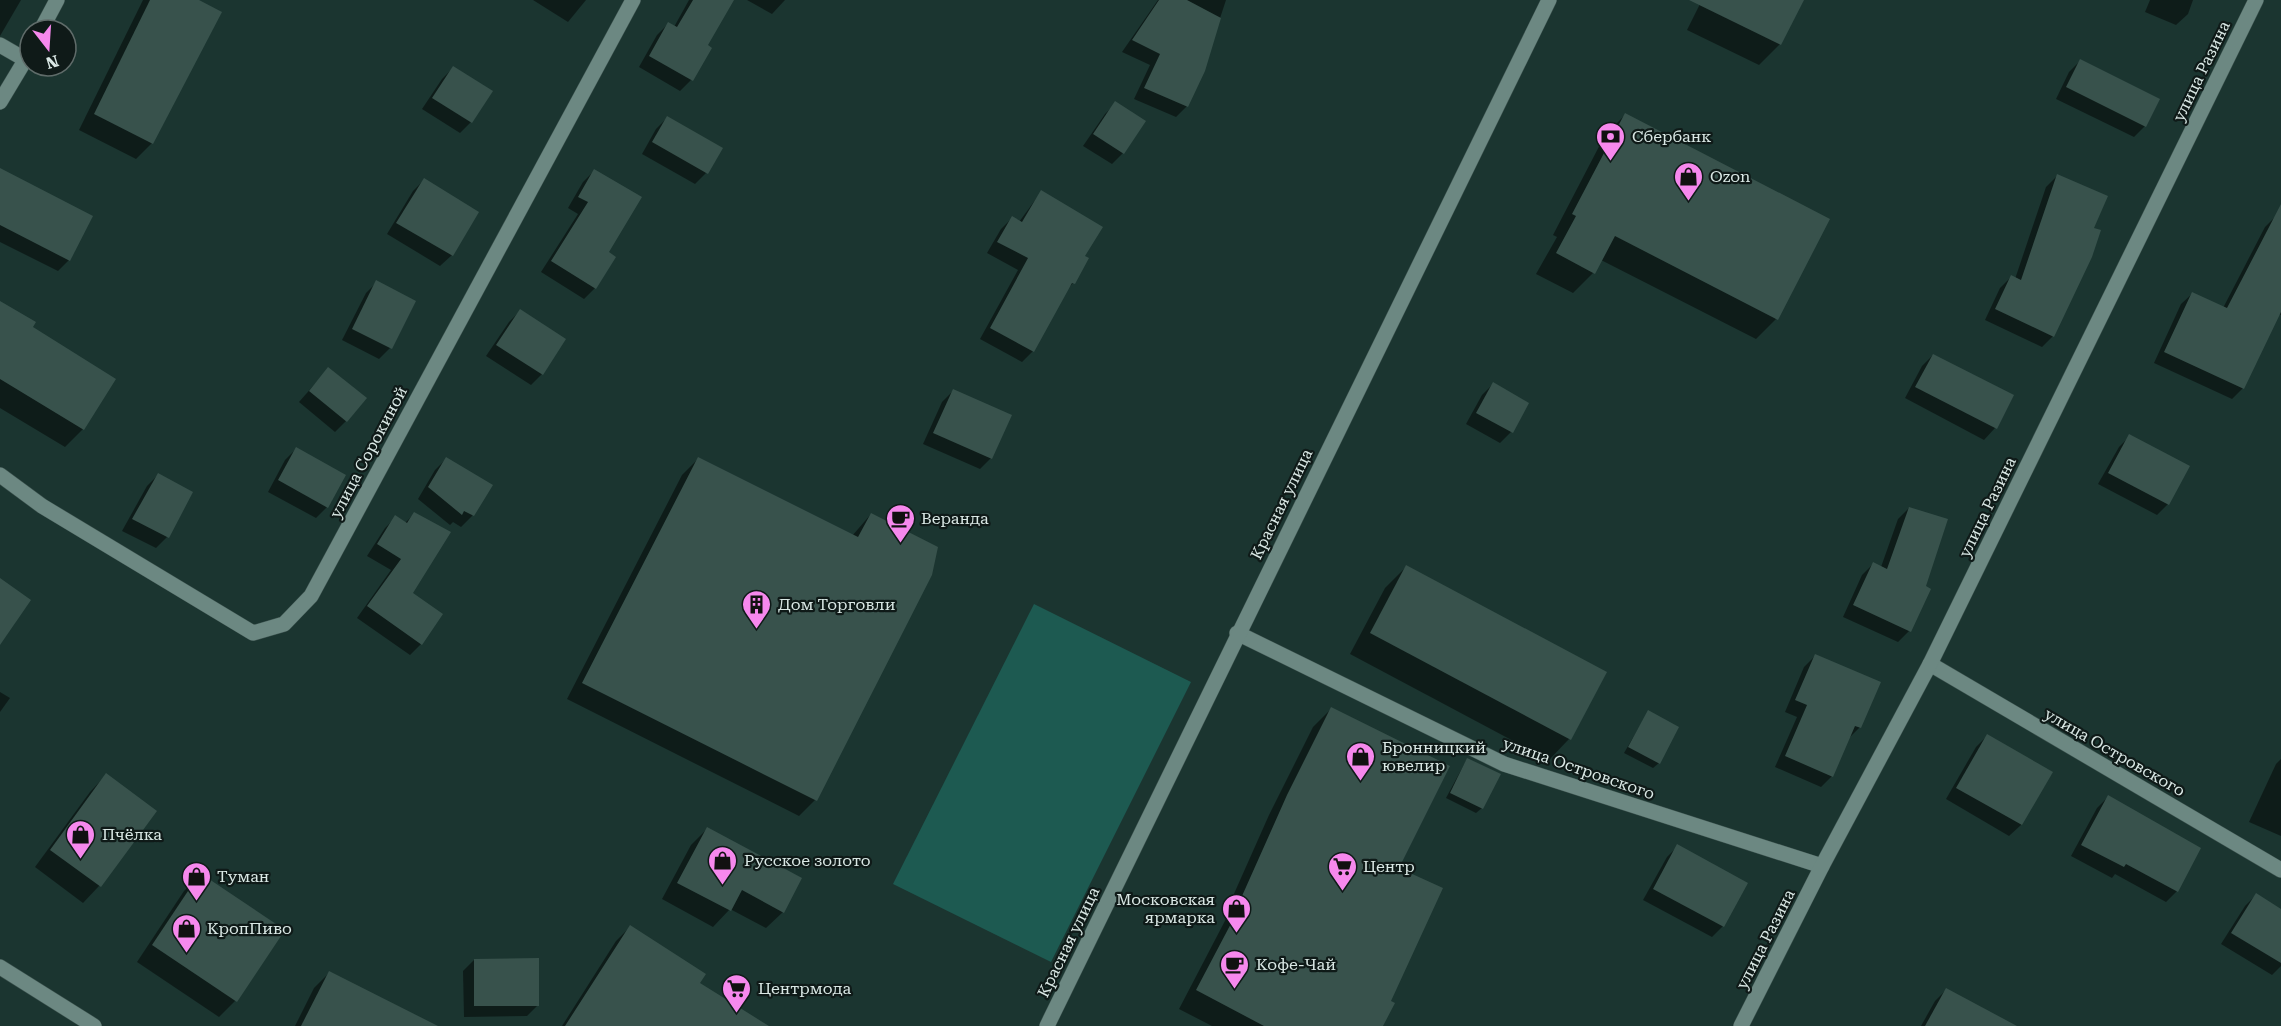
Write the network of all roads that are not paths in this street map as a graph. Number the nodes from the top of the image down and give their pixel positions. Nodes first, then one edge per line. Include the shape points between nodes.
1 (57, 0) edge
2 (633, 0) edge
3 (1549, 0) edge
4 (2256, 0) edge
5 (47, 18) edge
6 (0, 45) edge
7 (18, 52) edge
8 (18, 72) edge
9 (0, 102) edge
10 (0, 475) edge
11 (1237, 633) junction
12 (1930, 664) junction
13 (1822, 866) junction
14 (2281, 870) edge
15 (0, 967) edge
16 (94, 1026) edge
17 (1047, 1026) edge
18 (1742, 1026) edge

1 - 5 street
2 - 10 street, улица Сорокиной via 311,596 284,624 253,633 42,506
3 - 11 street, Красная улица
4 - 12 street, улица Разина
6 - 7 street
8 - 9 street
11 - 13 street, улица Островского via 1504,764
11 - 17 street, Красная улица
12 - 13 street, улица Разина
12 - 14 street, улица Островского
13 - 18 street, улица Разина
15 - 16 street

